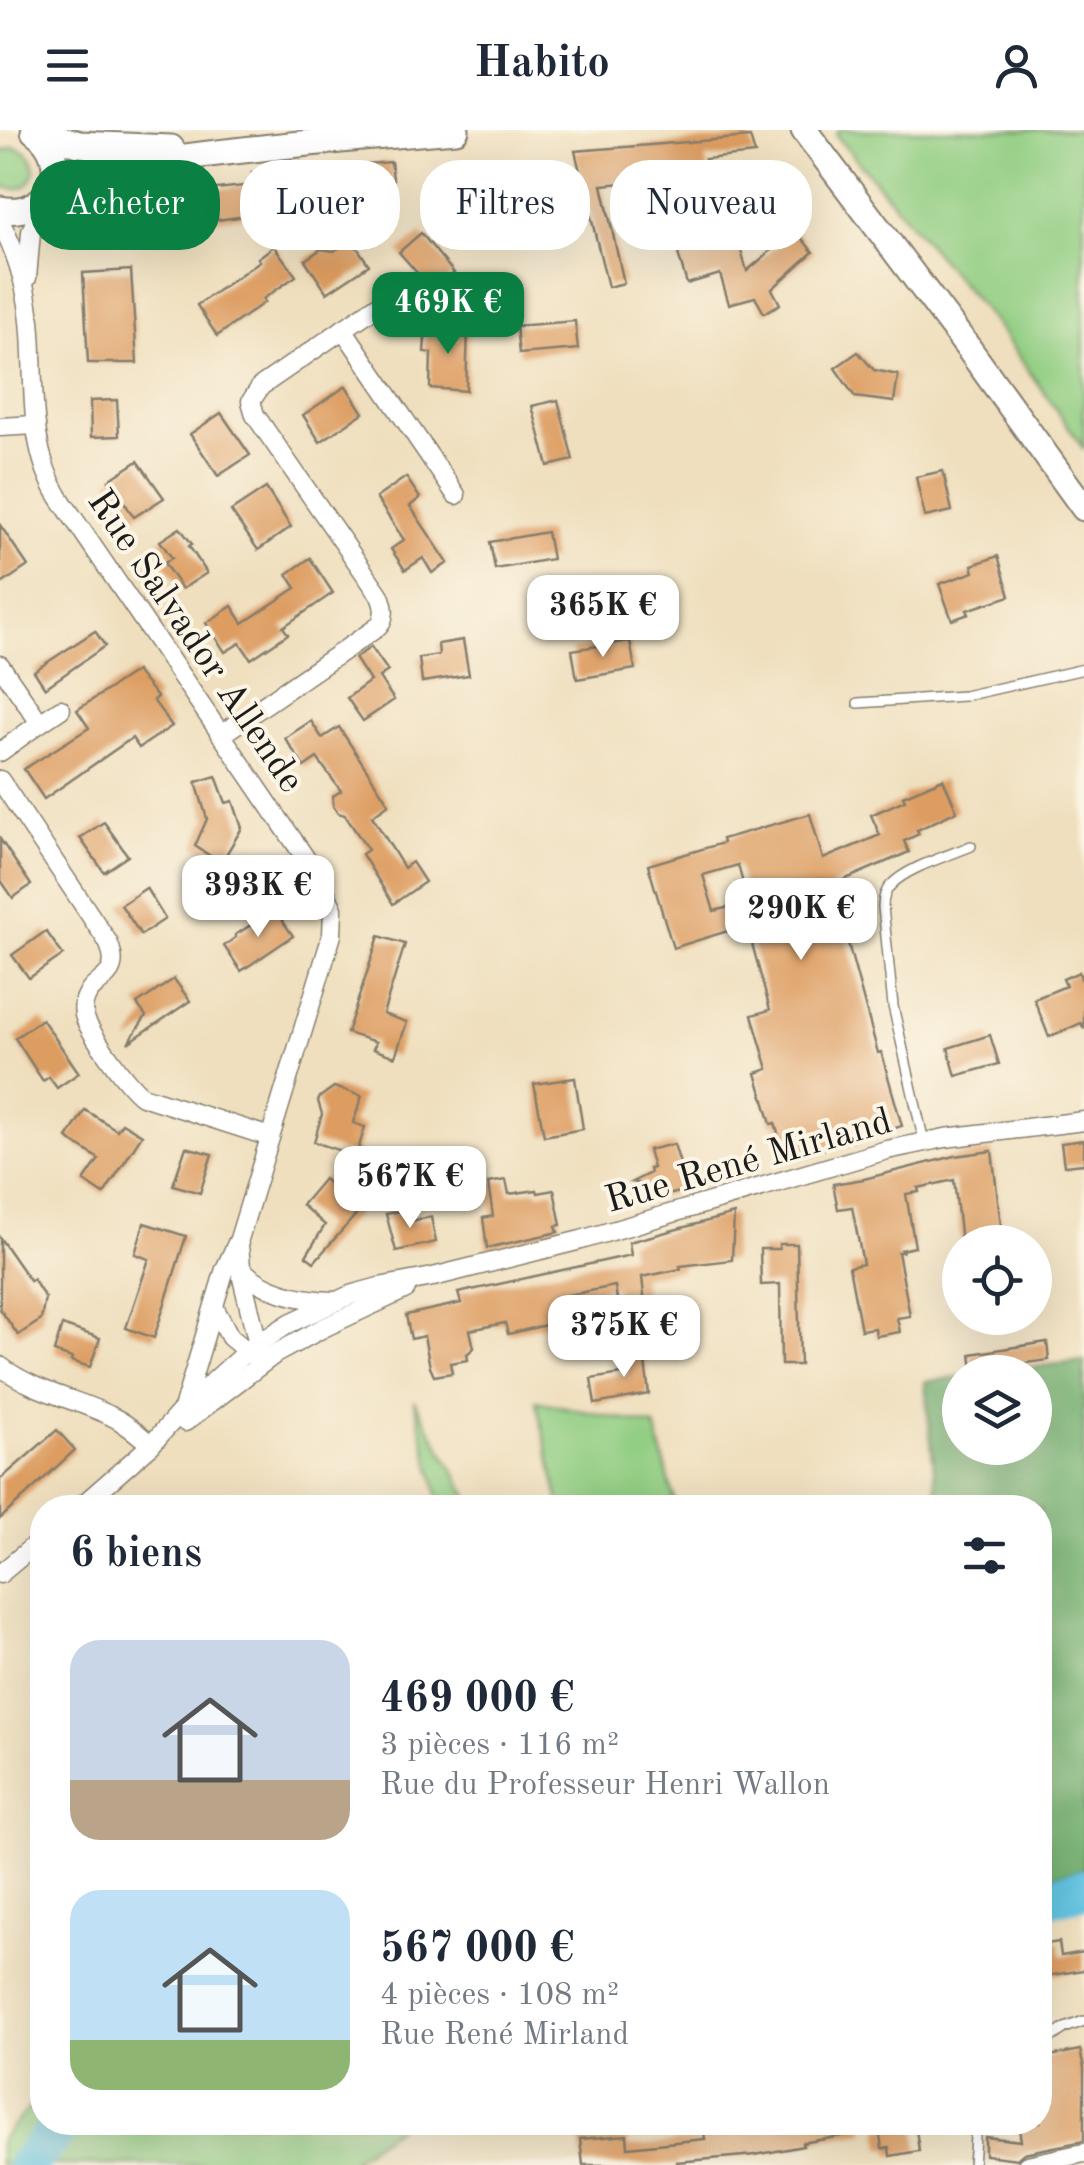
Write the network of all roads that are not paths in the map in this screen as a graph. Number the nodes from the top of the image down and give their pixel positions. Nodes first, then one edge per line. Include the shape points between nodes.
1 (456, 130) edge
2 (804, 130) edge
3 (34, 131) edge
4 (216, 152) junction
5 (54, 160) edge
6 (162, 160) edge
7 (30, 205) edge
8 (0, 209) edge
9 (0, 221) edge
10 (30, 239) edge
11 (26, 294) junction
12 (390, 296) dead end
13 (343, 330) junction
14 (36, 424) junction
15 (0, 427) edge
16 (456, 495) dead end
17 (1084, 508) edge
18 (0, 664) edge
19 (1084, 668) edge
20 (858, 703) dead end
21 (61, 709) dead end
22 (40, 723) junction
23 (222, 734) junction
24 (0, 752) edge
25 (0, 780) edge
26 (971, 846) dead end
27 (1084, 1121) edge
28 (270, 1137) junction
29 (924, 1142) junction
30 (239, 1239) junction
31 (241, 1269) junction
32 (433, 1277) junction
33 (334, 1302) junction
34 (214, 1307) junction
35 (256, 1352) junction
36 (0, 1366) edge
37 (183, 1409) junction
38 (151, 1444) junction
39 (93, 1495) edge
40 (30, 1549) edge
41 (0, 1574) edge
42 (1084, 2021) edge
43 (1052, 2037) edge
44 (975, 2135) edge
45 (1084, 2154) edge
46 (973, 2165) edge
47 (1027, 2165) edge

1 - 4 street
2 - 17 street
3 - 4 street via 79,144
3 - 5 street via 48,142
4 - 6 street
7 - 8 street
9 - 11 street
10 - 11 street
11 - 14 street, Rue Salvador Allende
12 - 13 street
13 - 16 street
13 - 23 street via 260,386 252,405 379,594 384,617
14 - 15 street
14 - 23 street, Rue Salvador Allende via 52,486
18 - 22 street
19 - 20 lane via 964,696
21 - 22 street
22 - 24 street
23 - 28 street, Rue Salvador Allende via 324,885 333,910 332,935
25 - 28 street via 108,942 113,966 87,994 83,1010 129,1084 142,1096
26 - 29 lane via 910,872 888,887 882,906 893,1006
27 - 29 street, Rue René Mirland
28 - 30 street, Rue Salvador Allende
29 - 32 street, Rue René Mirland
30 - 31 street, Rue Salvador Allende
30 - 34 street, Rue Salvador Allende
31 - 33 street, Rue René Mirland via 266,1287
31 - 35 street, Rue Salvador Allende
32 - 33 street, Rue René Mirland
32 - 35 street, Rue René Mirland
33 - 35 street, Rue René Mirland via 290,1324
34 - 35 street via 234,1342
34 - 37 street, Rue Salvador Allende
35 - 37 street, Rue René Mirland
35 - 38 street, Rue René Mirland
36 - 38 street via 43,1392 110,1416
37 - 38 street, Rue René Mirland
38 - 39 street, Rue René Mirland
40 - 41 street
42 - 43 lane
44 - 46 lane
45 - 47 street

